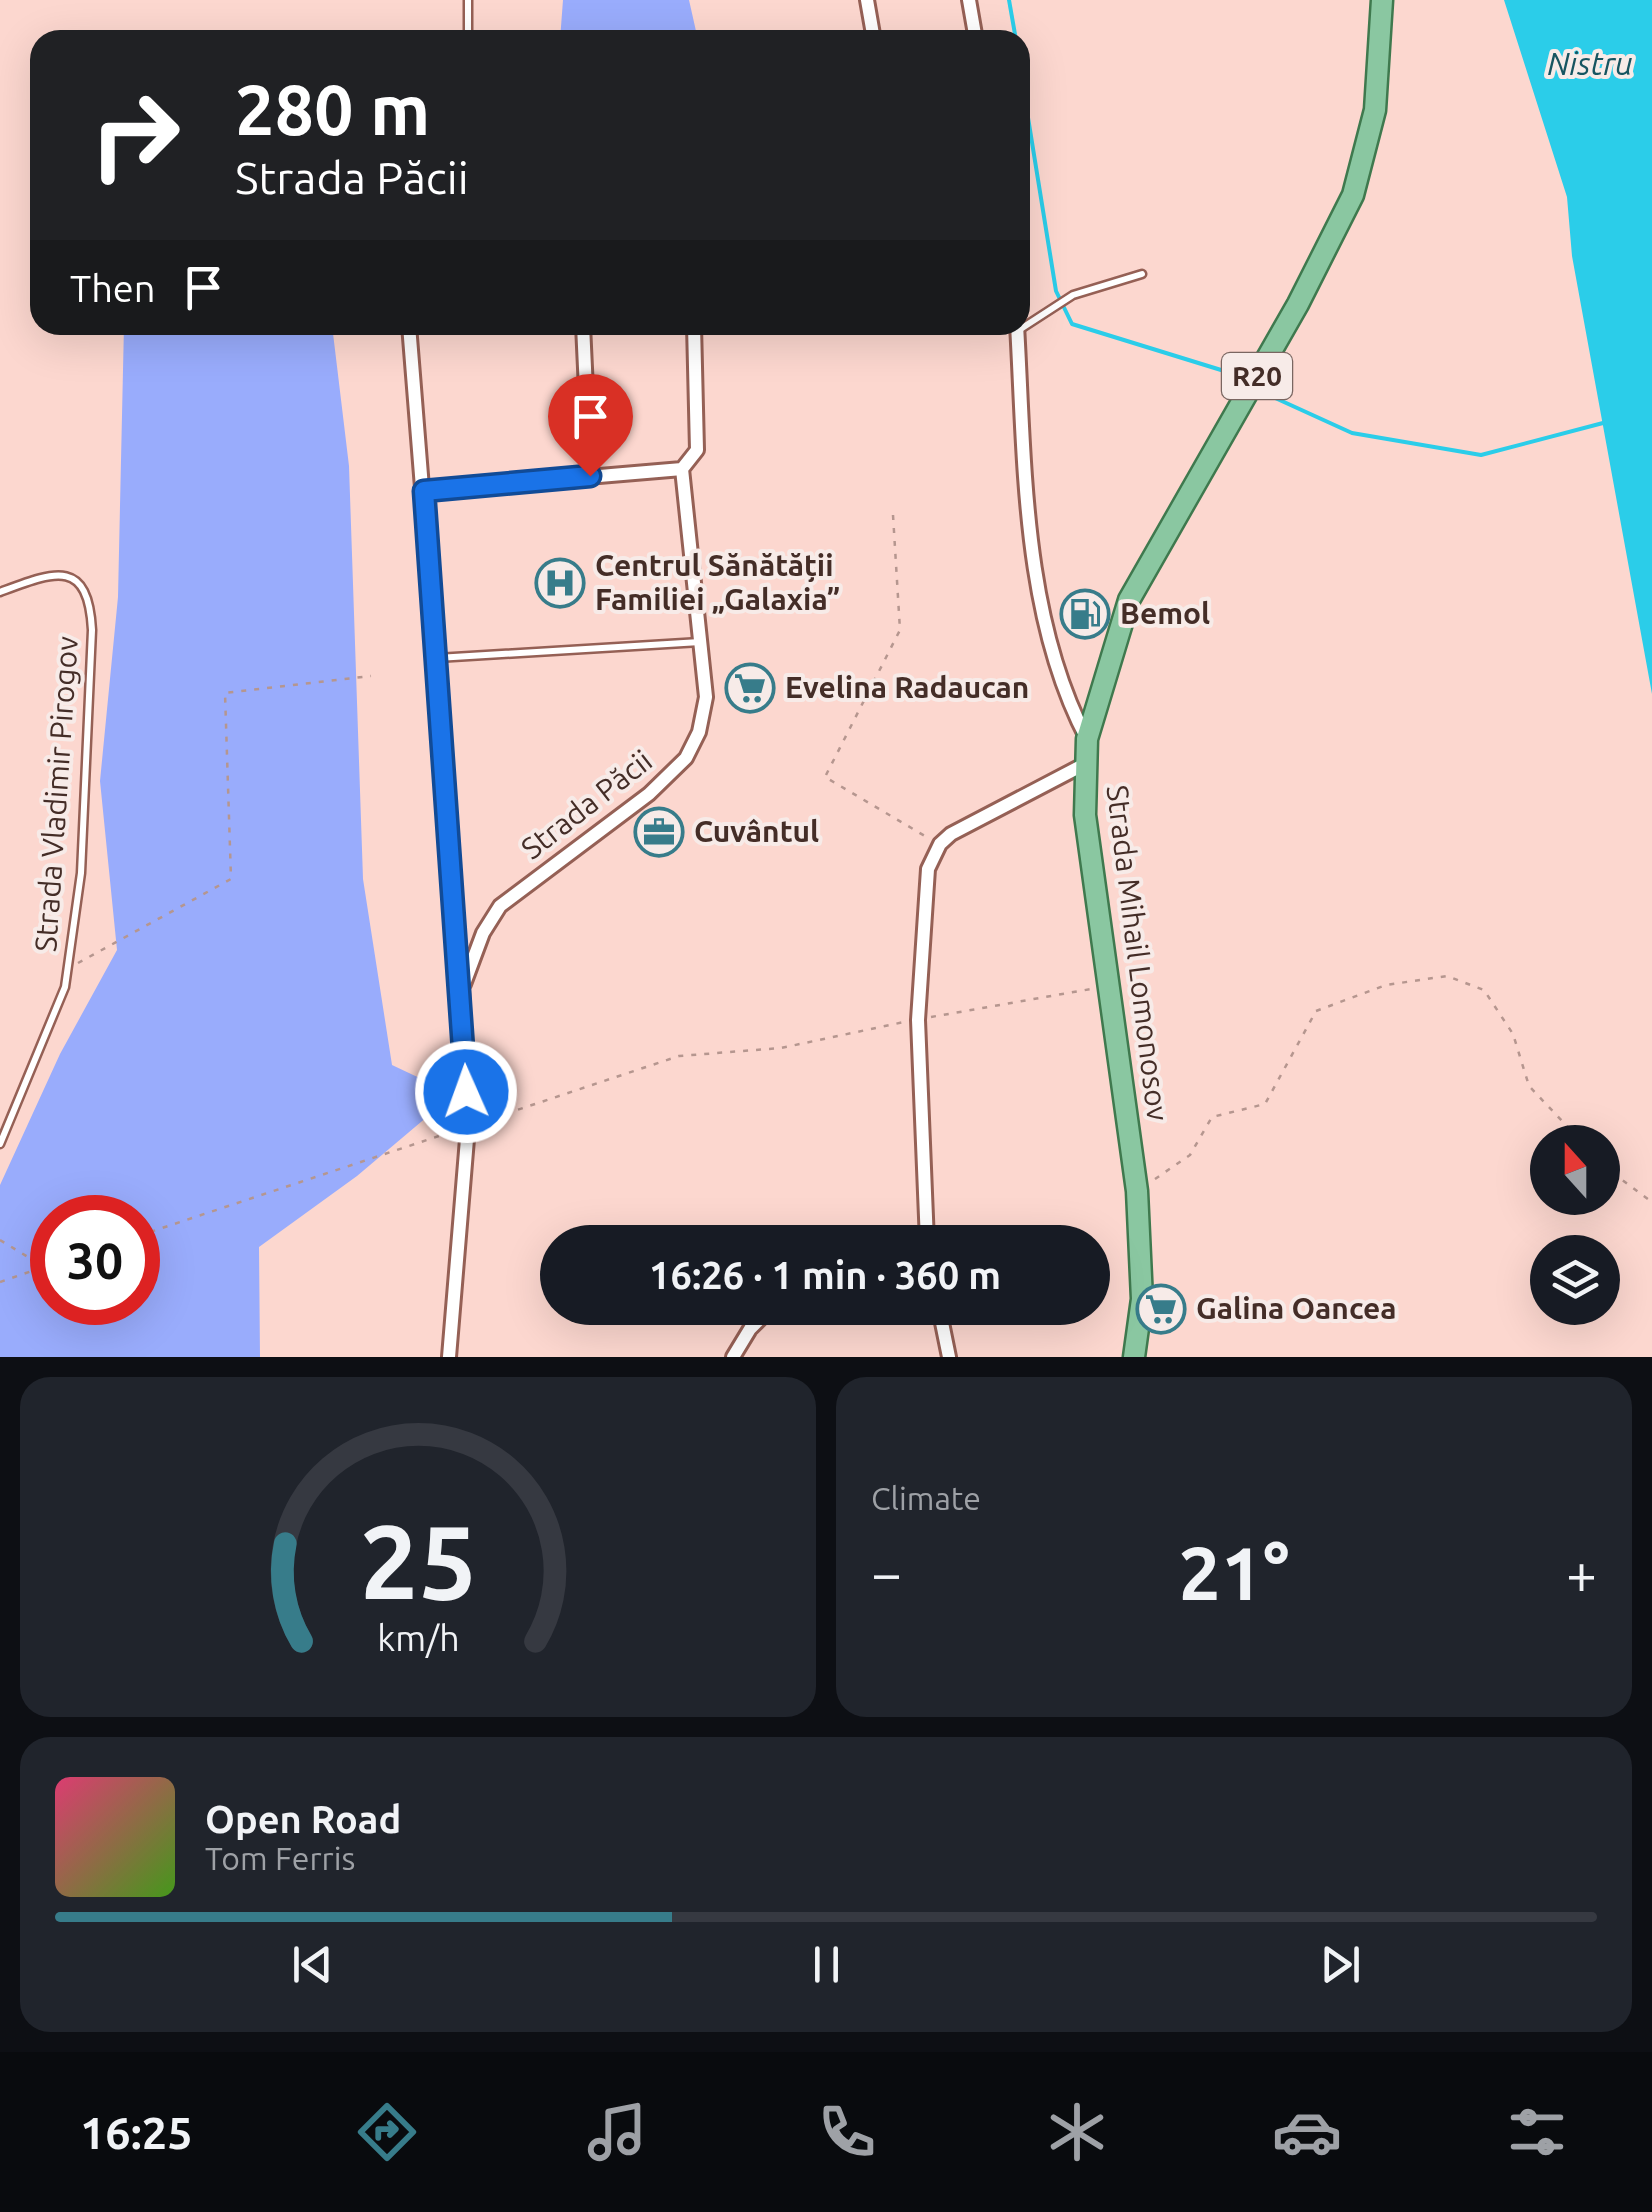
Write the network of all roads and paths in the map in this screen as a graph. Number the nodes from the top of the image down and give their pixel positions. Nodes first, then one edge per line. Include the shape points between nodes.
1 (468, 0) edge
2 (867, 0) edge
3 (969, 0) edge
4 (1382, 0) edge
5 (468, 30) edge
6 (872, 30) edge
7 (974, 30) edge
8 (1142, 274) dead end
9 (1030, 321) edge
10 (410, 335) edge
11 (583, 335) edge
12 (694, 335) edge
13 (1018, 335) edge
14 (682, 469) junction
15 (590, 476) junction
16 (424, 491) junction
17 (893, 514) dead end
18 (0, 592) edge
19 (700, 642) junction
20 (437, 658) junction
21 (371, 676) dead end
22 (1087, 739) junction
23 (1085, 764) junction
24 (940, 844) junction
25 (68, 968) junction
26 (1107, 986) junction
27 (462, 988) junction
28 (918, 1020) junction
29 (1566, 1125) edge
30 (468, 1127) junction
31 (0, 1144) edge
32 (1620, 1178) edge
33 (1137, 1191) junction
34 (1652, 1202) edge
35 (926, 1225) edge
36 (160, 1229) edge
37 (0, 1240) edge
38 (30, 1258) edge
39 (30, 1272) edge
40 (0, 1282) edge
41 (754, 1325) edge
42 (943, 1325) edge
43 (449, 1357) edge
44 (733, 1357) edge
45 (950, 1357) edge
46 (1134, 1357) edge

1 - 5 lane
2 - 6 street
3 - 7 street
4 - 22 main road, R20 via 1375,110 1353,194 1129,600
8 - 9 lane via 1073,295
10 - 16 street, Strada Păcii
11 - 15 street
12 - 14 street, Strada Păcii via 697,450
13 - 22 street via 1035,574 1061,686
14 - 15 street
14 - 19 street, Strada Păcii
15 - 16 street
16 - 20 street, Strada Păcii
17 - 24 path via 900,630 825,778
18 - 25 lane, Strada Vladimir Pirogov via 61,574 85,586 90,599 81,873
19 - 20 lane
19 - 27 street, Strada Păcii via 706,697 686,758 650,794 500,906
20 - 27 street, Strada Păcii
21 - 25 path via 225,693 231,879
22 - 23 main road, Strada Mihail Lomonosov / R20
23 - 24 street
23 - 26 main road, Strada Mihail Lomonosov / R20 via 1085,815
24 - 28 street via 928,869
25 - 31 lane, Strada Vladimir Pirogov
26 - 28 path
26 - 33 main road, Strada Mihail Lomonosov / R20
27 - 30 street, Strada Păcii
28 - 30 path via 781,1048 679,1056
28 - 35 street
29 - 33 path via 1529,1086 1512,1034 1484,990 1446,976 1386,985 1316,1011 1265,1104 1212,1118 1190,1155
30 - 36 path
30 - 43 street, Strada Păcii
32 - 34 path
33 - 46 main road, Strada Mihail Lomonosov / R20 via 1142,1276
37 - 38 path
39 - 40 path
41 - 44 street
42 - 45 street

